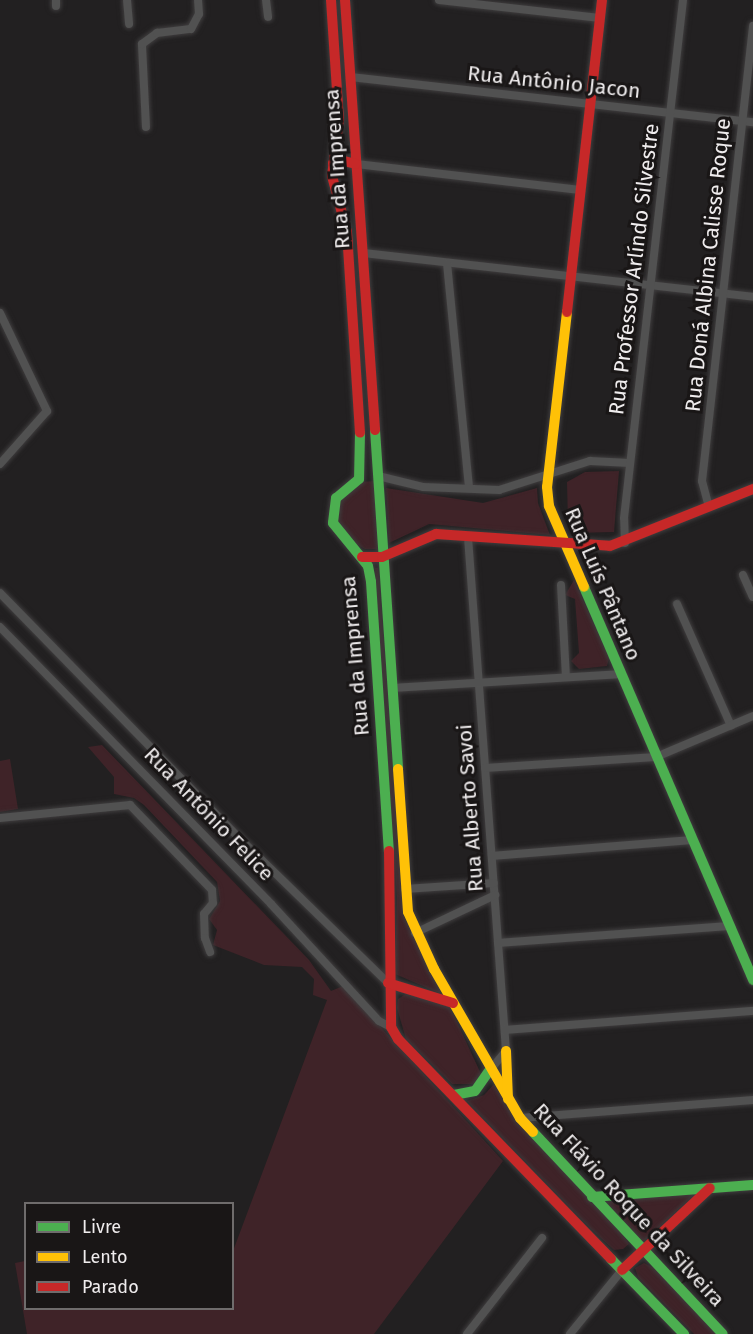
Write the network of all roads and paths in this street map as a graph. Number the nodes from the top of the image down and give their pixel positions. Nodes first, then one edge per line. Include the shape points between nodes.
1 (127, 0) edge
2 (198, 0) edge
3 (266, 0) edge
4 (331, 0) edge
5 (345, 0) edge
6 (440, 0) edge
7 (603, 0) edge
8 (683, 0) edge
9 (268, 17) dead end
10 (600, 18) junction
11 (129, 24) dead end
12 (753, 26) edge
13 (350, 77) junction
14 (591, 104) junction
15 (670, 113) junction
16 (742, 121) junction
17 (753, 122) edge
18 (146, 127) dead end
19 (333, 163) junction
20 (357, 164) junction
21 (581, 190) junction
22 (363, 253) junction
23 (447, 263) junction
24 (571, 278) junction
25 (651, 286) junction
26 (722, 294) junction
27 (753, 297) edge
28 (0, 313) edge
29 (630, 463) junction
30 (0, 464) edge
31 (378, 476) junction
32 (548, 476) junction
33 (358, 479) junction
34 (469, 488) junction
35 (753, 489) edge
36 (709, 507) junction
37 (468, 537) junction
38 (563, 543) junction
39 (624, 543) junction
40 (362, 557) junction
41 (382, 557) junction
42 (743, 575) dead end
43 (561, 585) dead end
44 (0, 593) edge
45 (753, 597) edge
46 (677, 604) dead end
47 (0, 627) edge
48 (620, 674) junction
49 (566, 677) junction
50 (479, 683) junction
51 (392, 688) junction
52 (753, 716) edge
53 (731, 726) junction
54 (656, 757) junction
55 (485, 768) junction
56 (0, 818) edge
57 (691, 840) junction
58 (492, 856) junction
59 (494, 883) junction
60 (405, 889) junction
61 (495, 895) junction
62 (728, 926) junction
63 (415, 933) junction
64 (498, 943) junction
65 (210, 952) dead end
66 (753, 980) edge
67 (388, 983) junction
68 (453, 1003) junction
69 (753, 1011) edge
70 (391, 1027) junction
71 (504, 1030) junction
72 (507, 1051) junction
73 (489, 1071) junction
74 (454, 1095) junction
75 (508, 1100) junction
76 (753, 1100) edge
77 (519, 1118) junction
78 (753, 1185) edge
79 (710, 1188) junction
80 (592, 1197) junction
81 (542, 1238) dead end
82 (642, 1250) junction
83 (622, 1270) junction
84 (467, 1334) edge
85 (570, 1334) edge
86 (684, 1334) edge
87 (723, 1334) edge

1 - 11 street
2 - 18 street via 200,14 191,29 157,33 142,44
3 - 9 street
4 - 19 street, Rua da Imprensa via 339,119
5 - 13 street, Rua da Imprensa
6 - 10 street
7 - 10 street, Rua Luís Pântano
8 - 15 street, Rua Professor Arlíndo Silvestre
10 - 14 street, Rua Luís Pântano
12 - 16 street, Rua Doná Albina Calisse Roque
13 - 14 street, Rua Antônio Jacon
13 - 20 street, Rua da Imprensa
14 - 15 street, Rua Antônio Jacon
14 - 21 street, Rua Luís Pântano
15 - 16 street, Rua Antônio Jacon
15 - 25 street, Rua Professor Arlíndo Silvestre
16 - 17 street, Rua Antônio Jacon
16 - 26 street, Rua Doná Albina Calisse Roque
19 - 20 street via 340,160
19 - 33 street, Rua da Imprensa via 347,232 362,465
20 - 21 street
20 - 22 street, Rua da Imprensa
21 - 24 street, Rua Luís Pântano
22 - 23 street
22 - 31 street, Rua da Imprensa
23 - 24 street
23 - 34 street
24 - 25 street
24 - 32 street, Rua Luís Pântano
25 - 26 street
25 - 29 street, Rua Professor Arlíndo Silvestre
26 - 27 street
26 - 36 street, Rua Doná Albina Calisse Roque via 702,481
28 - 30 street via 47,411
29 - 32 street via 590,460
29 - 39 street, Rua Professor Arlíndo Silvestre
31 - 33 street
31 - 34 street via 423,487
31 - 41 street, Rua da Imprensa
32 - 34 street via 517,487
32 - 38 street, Rua Luís Pântano via 549,506
33 - 40 street, Rua da Imprensa via 336,498 333,523 348,546
35 - 36 street
36 - 39 street
37 - 38 street
37 - 41 street via 436,534
37 - 50 street, Rua Alberto Savoi
38 - 39 street
38 - 48 street, Rua Luís Pântano
40 - 41 street
40 - 67 street, Rua da Imprensa via 371,582 392,901
41 - 51 street, Rua da Imprensa
42 - 45 street
43 - 49 street, Rua Luís Pântano
44 - 67 street, Rua Antônio Felice via 238,837
46 - 53 street
47 - 70 street, Rua Antônio Felice via 271,904 379,1021
48 - 49 street
48 - 54 street, Rua Luís Pântano
49 - 50 street
50 - 51 street
50 - 55 street, Rua Alberto Savoi
51 - 60 street, Rua da Imprensa
52 - 53 street
53 - 54 street
54 - 55 street
54 - 57 street, Rua Luís Pântano
55 - 58 street, Rua Alberto Savoi
56 - 65 street via 130,805 212,890 213,903 204,914
57 - 58 street
57 - 62 street, Rua Luís Pântano
58 - 59 street, Rua Alberto Savoi
59 - 60 street
59 - 61 street, Rua Alberto Savoi
60 - 63 street, Rua da Imprensa
61 - 63 street
61 - 64 street, Rua Alberto Savoi
62 - 64 street
62 - 66 street, Rua Luís Pântano
63 - 68 street, Rua da Imprensa
64 - 71 street, Rua Alberto Savoi
67 - 68 street
67 - 70 street, Rua da Imprensa
68 - 73 street, Rua da Imprensa
69 - 71 street
70 - 74 street
71 - 72 street, Rua Alberto Savoi
72 - 73 street
72 - 75 street
73 - 74 street via 475,1091
73 - 75 street, Rua Flávio Roque da Silveira
74 - 83 street
75 - 77 street, Rua Flávio Roque da Silveira
76 - 77 street
77 - 80 street, Rua Flávio Roque da Silveira
78 - 79 street
79 - 80 street
79 - 82 street
80 - 82 street, Rua Flávio Roque da Silveira
81 - 84 street
82 - 83 street
82 - 87 street, Rua Flávio Roque da Silveira
83 - 85 street
83 - 86 street

